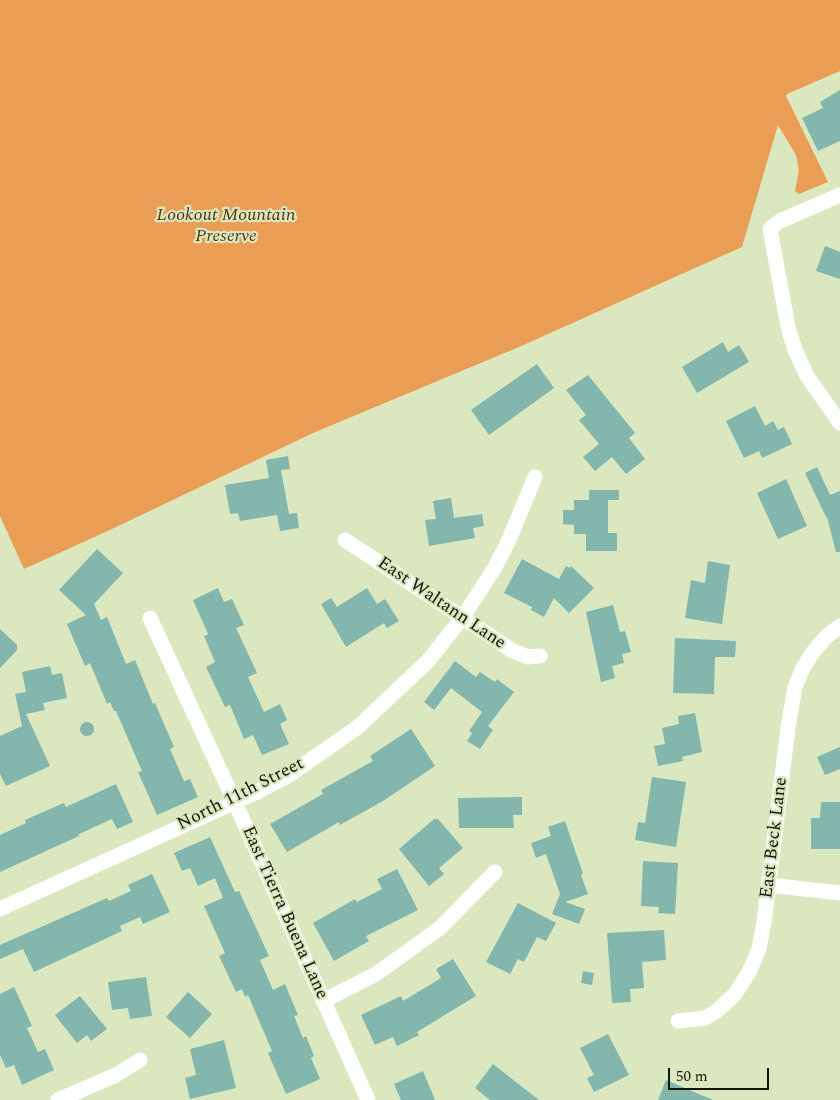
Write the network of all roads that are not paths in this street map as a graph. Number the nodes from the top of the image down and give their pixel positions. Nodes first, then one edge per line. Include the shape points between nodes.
1 (840, 195) edge
2 (840, 423) edge
3 (535, 476) dead end
4 (346, 540) dead end
5 (150, 618) dead end
6 (462, 618) junction
7 (840, 626) edge
8 (540, 656) dead end
9 (234, 801) junction
10 (495, 872) dead end
11 (769, 885) junction
12 (840, 893) edge
13 (0, 909) edge
14 (323, 1001) junction
15 (678, 1021) dead end
16 (140, 1060) dead end
17 (58, 1100) edge
18 (368, 1100) edge

1 - 2 street via 780,221 770,230 795,350 807,376
3 - 6 street, North 11th Street via 508,542
4 - 6 street, East Waltann Lane
5 - 9 street, East Tierra Buena Lane
6 - 8 street, East Waltann Lane via 513,652 528,657
6 - 9 street, North 11th Street via 428,661 358,727 289,775
7 - 11 street, East Beck Lane via 813,652 795,687
9 - 13 street, North 11th Street
9 - 14 street, East Tierra Buena Lane
10 - 14 street via 440,928 376,974
11 - 12 street
11 - 15 street, East Beck Lane via 759,948 749,972 717,1011 705,1018
14 - 18 street, East Tierra Buena Lane
16 - 17 street

